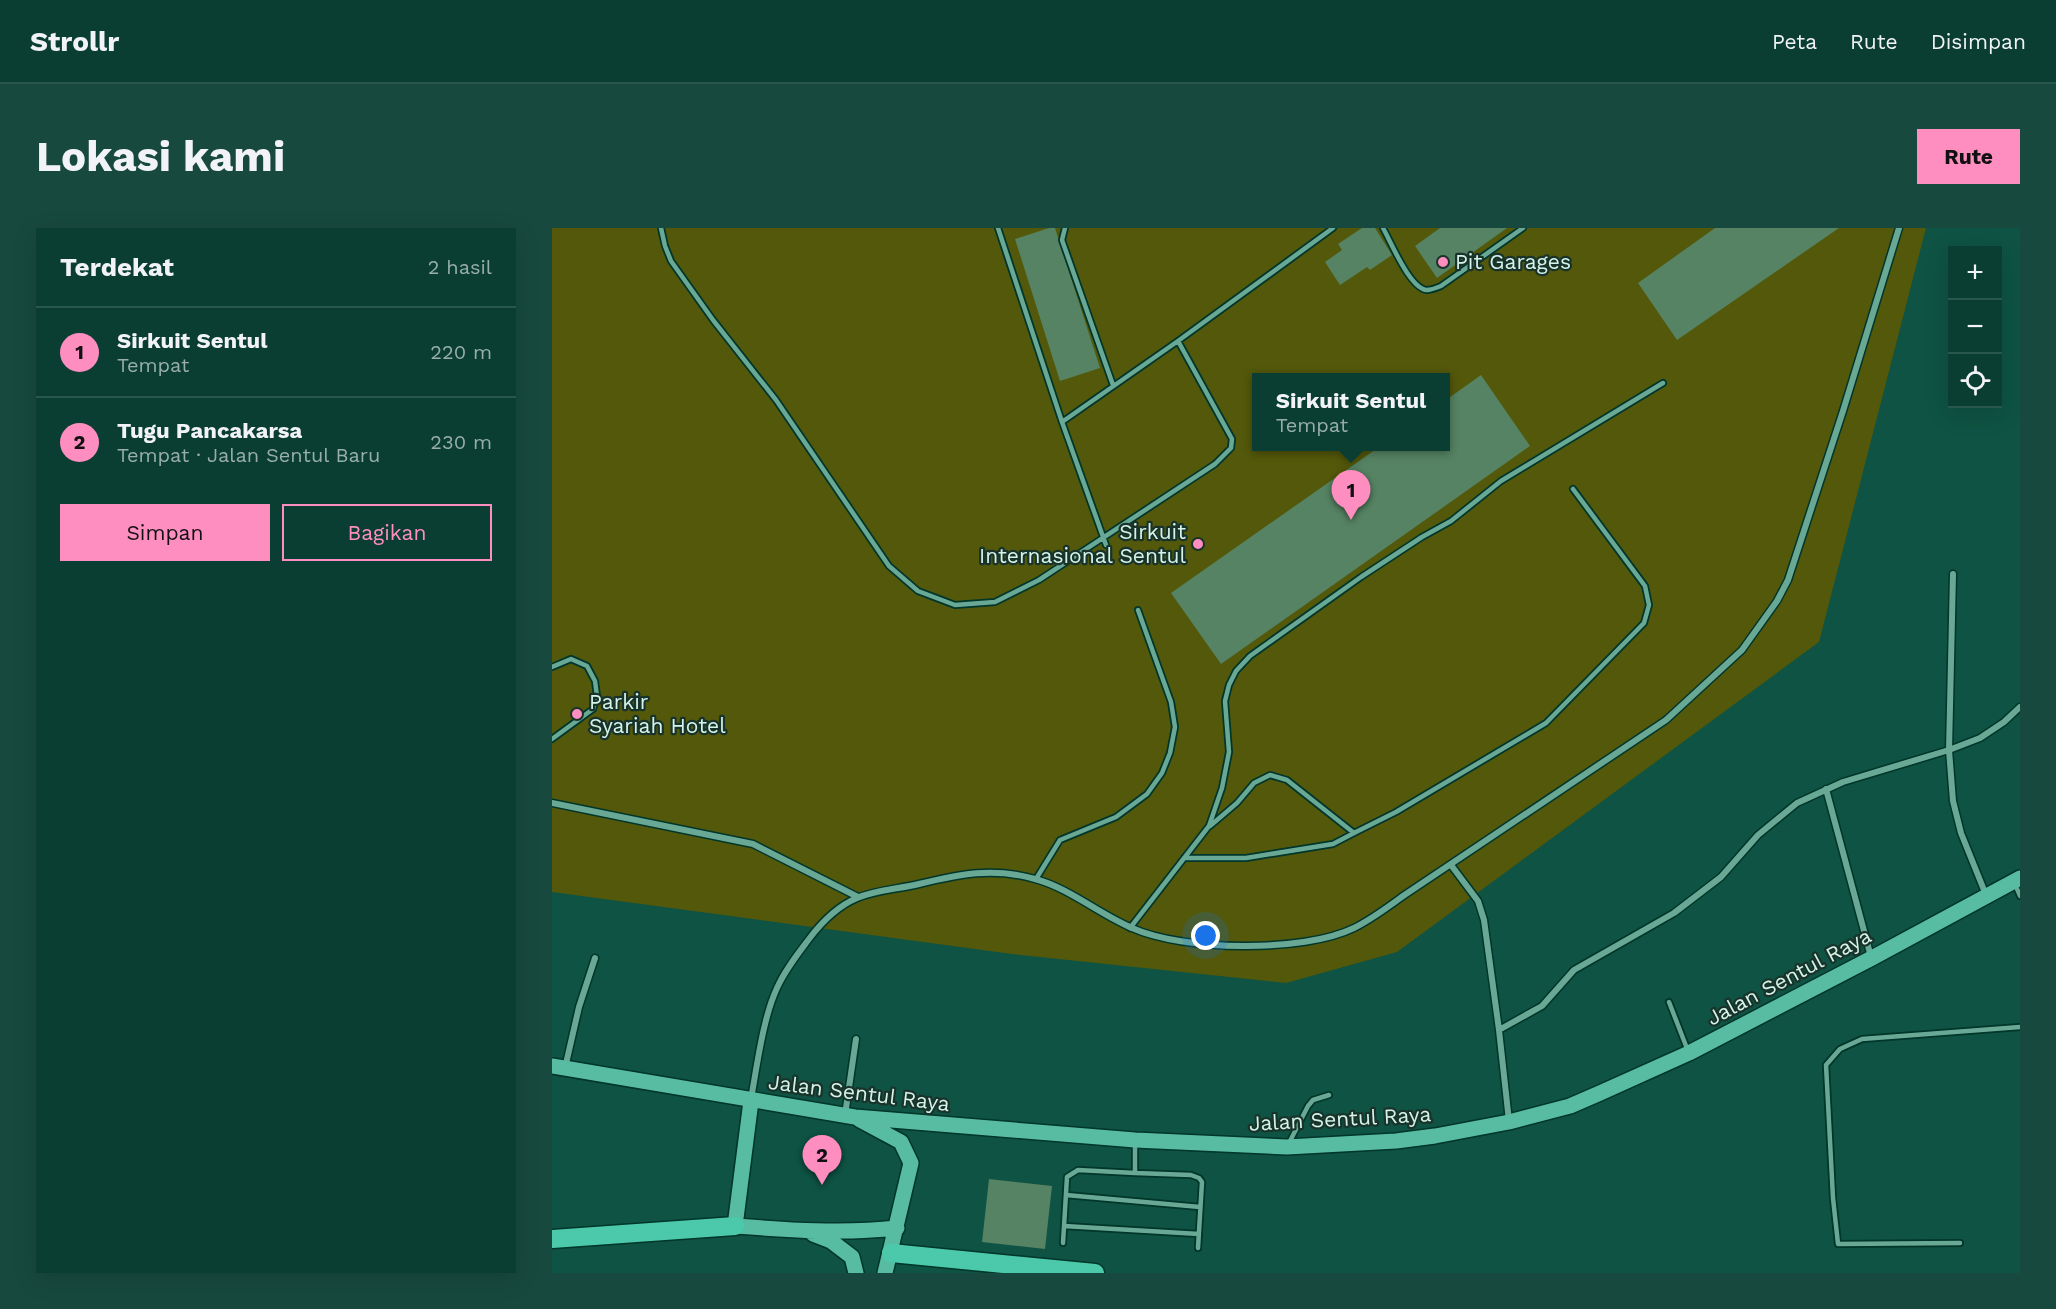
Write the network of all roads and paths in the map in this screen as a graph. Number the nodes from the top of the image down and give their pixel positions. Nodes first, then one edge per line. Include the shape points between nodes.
1 (661, 228) edge
2 (999, 228) edge
3 (1065, 228) edge
4 (1333, 228) edge
5 (1383, 228) edge
6 (1523, 228) edge
7 (1899, 228) edge
8 (1178, 341) junction
9 (1663, 382) dead end
10 (1113, 385) junction
11 (1062, 422) junction
12 (1573, 489) dead end
13 (1103, 536) junction
14 (1106, 544) dead end
15 (1953, 574) dead end
16 (1138, 610) dead end
17 (552, 667) edge
18 (2020, 707) edge
19 (552, 739) edge
20 (1949, 750) junction
21 (1826, 789) junction
22 (552, 803) edge
23 (1209, 826) junction
24 (1354, 834) junction
25 (1184, 858) junction
26 (1451, 865) junction
27 (1036, 879) junction
28 (2017, 879) edge
29 (1986, 896) junction
30 (2020, 896) edge
31 (858, 897) junction
32 (1130, 928) junction
33 (595, 958) dead end
34 (1872, 958) junction
35 (1669, 1002) dead end
36 (2020, 1027) edge
37 (1499, 1030) junction
38 (856, 1039) dead end
39 (1689, 1053) junction
40 (558, 1067) edge
41 (1329, 1095) dead end
42 (751, 1101) junction
43 (850, 1116) junction
44 (1509, 1122) junction
45 (1136, 1140) junction
46 (1287, 1147) junction
47 (1135, 1173) junction
48 (1066, 1195) junction
49 (1200, 1207) junction
50 (735, 1226) junction
51 (1064, 1226) junction
52 (897, 1228) junction
53 (808, 1231) junction
54 (1199, 1234) junction
55 (552, 1239) edge
56 (1063, 1243) dead end
57 (1960, 1243) dead end
58 (1198, 1248) dead end
59 (891, 1252) junction
60 (856, 1273) edge
61 (885, 1273) edge
62 (1095, 1273) edge

1 - 13 lane via 671,261 776,400 889,566 918,591 955,605 995,602 1039,580
2 - 11 lane
3 - 10 lane via 1062,240
4 - 8 lane
5 - 6 lane via 1409,277 1428,290 1441,286
7 - 26 street via 1788,580 1762,624 1742,651 1666,720
8 - 10 lane
8 - 13 lane via 1232,439 1231,448 1215,464
9 - 23 lane via 1502,481 1451,521 1361,577 1250,656 1236,671 1225,701 1229,752
10 - 11 lane
11 - 13 lane
12 - 24 lane via 1645,586 1649,605 1644,623 1546,723
13 - 14 lane
15 - 20 street
16 - 27 lane via 1171,702 1175,727 1170,753 1147,794 1116,817 1060,840
17 - 19 lane via 571,659 587,666 597,696 593,709
18 - 20 street via 1980,738
20 - 21 street
20 - 29 street via 1953,801 1961,833
21 - 34 street
21 - 37 street via 1797,803 1758,836 1721,877 1674,913 1574,970 1542,1006
22 - 31 street via 753,844
23 - 24 lane via 1254,783 1270,775 1287,780
23 - 25 lane
24 - 25 lane via 1333,844 1246,858
25 - 32 lane
26 - 32 street via 1352,929 1298,944 1208,945 1170,940
26 - 37 street via 1478,901 1484,920
27 - 31 street via 998,871 974,873
27 - 32 street
28 - 29 main road, Jalan Sentul Raya
28 - 30 lane
29 - 34 main road, Jalan Sentul Raya
31 - 42 street via 819,926 775,991
33 - 40 street
34 - 39 main road, Jalan Sentul Raya
35 - 39 lane
36 - 57 lane via 1862,1040 1840,1049 1826,1065 1838,1244
37 - 44 street
38 - 43 street
39 - 44 main road, Jalan Sentul Raya via 1570,1106
40 - 42 main road, Jalan Sentul Raya
41 - 46 lane via 1312,1100
42 - 43 main road, Jalan Sentul Raya
42 - 50 main road
43 - 45 main road, Jalan Sentul Raya
43 - 52 main road via 901,1142 911,1163
44 - 46 main road, Jalan Sentul Raya via 1425,1137
45 - 46 main road, Jalan Sentul Raya
45 - 47 lane
47 - 48 lane via 1078,1170 1067,1178
47 - 49 lane via 1199,1178
48 - 49 lane
48 - 51 lane
49 - 54 lane
50 - 53 main road
50 - 55 highway
51 - 54 lane
51 - 56 lane
52 - 53 main road
52 - 59 main road
53 - 60 main road via 831,1241 852,1257
54 - 58 lane
59 - 61 main road
59 - 62 highway

